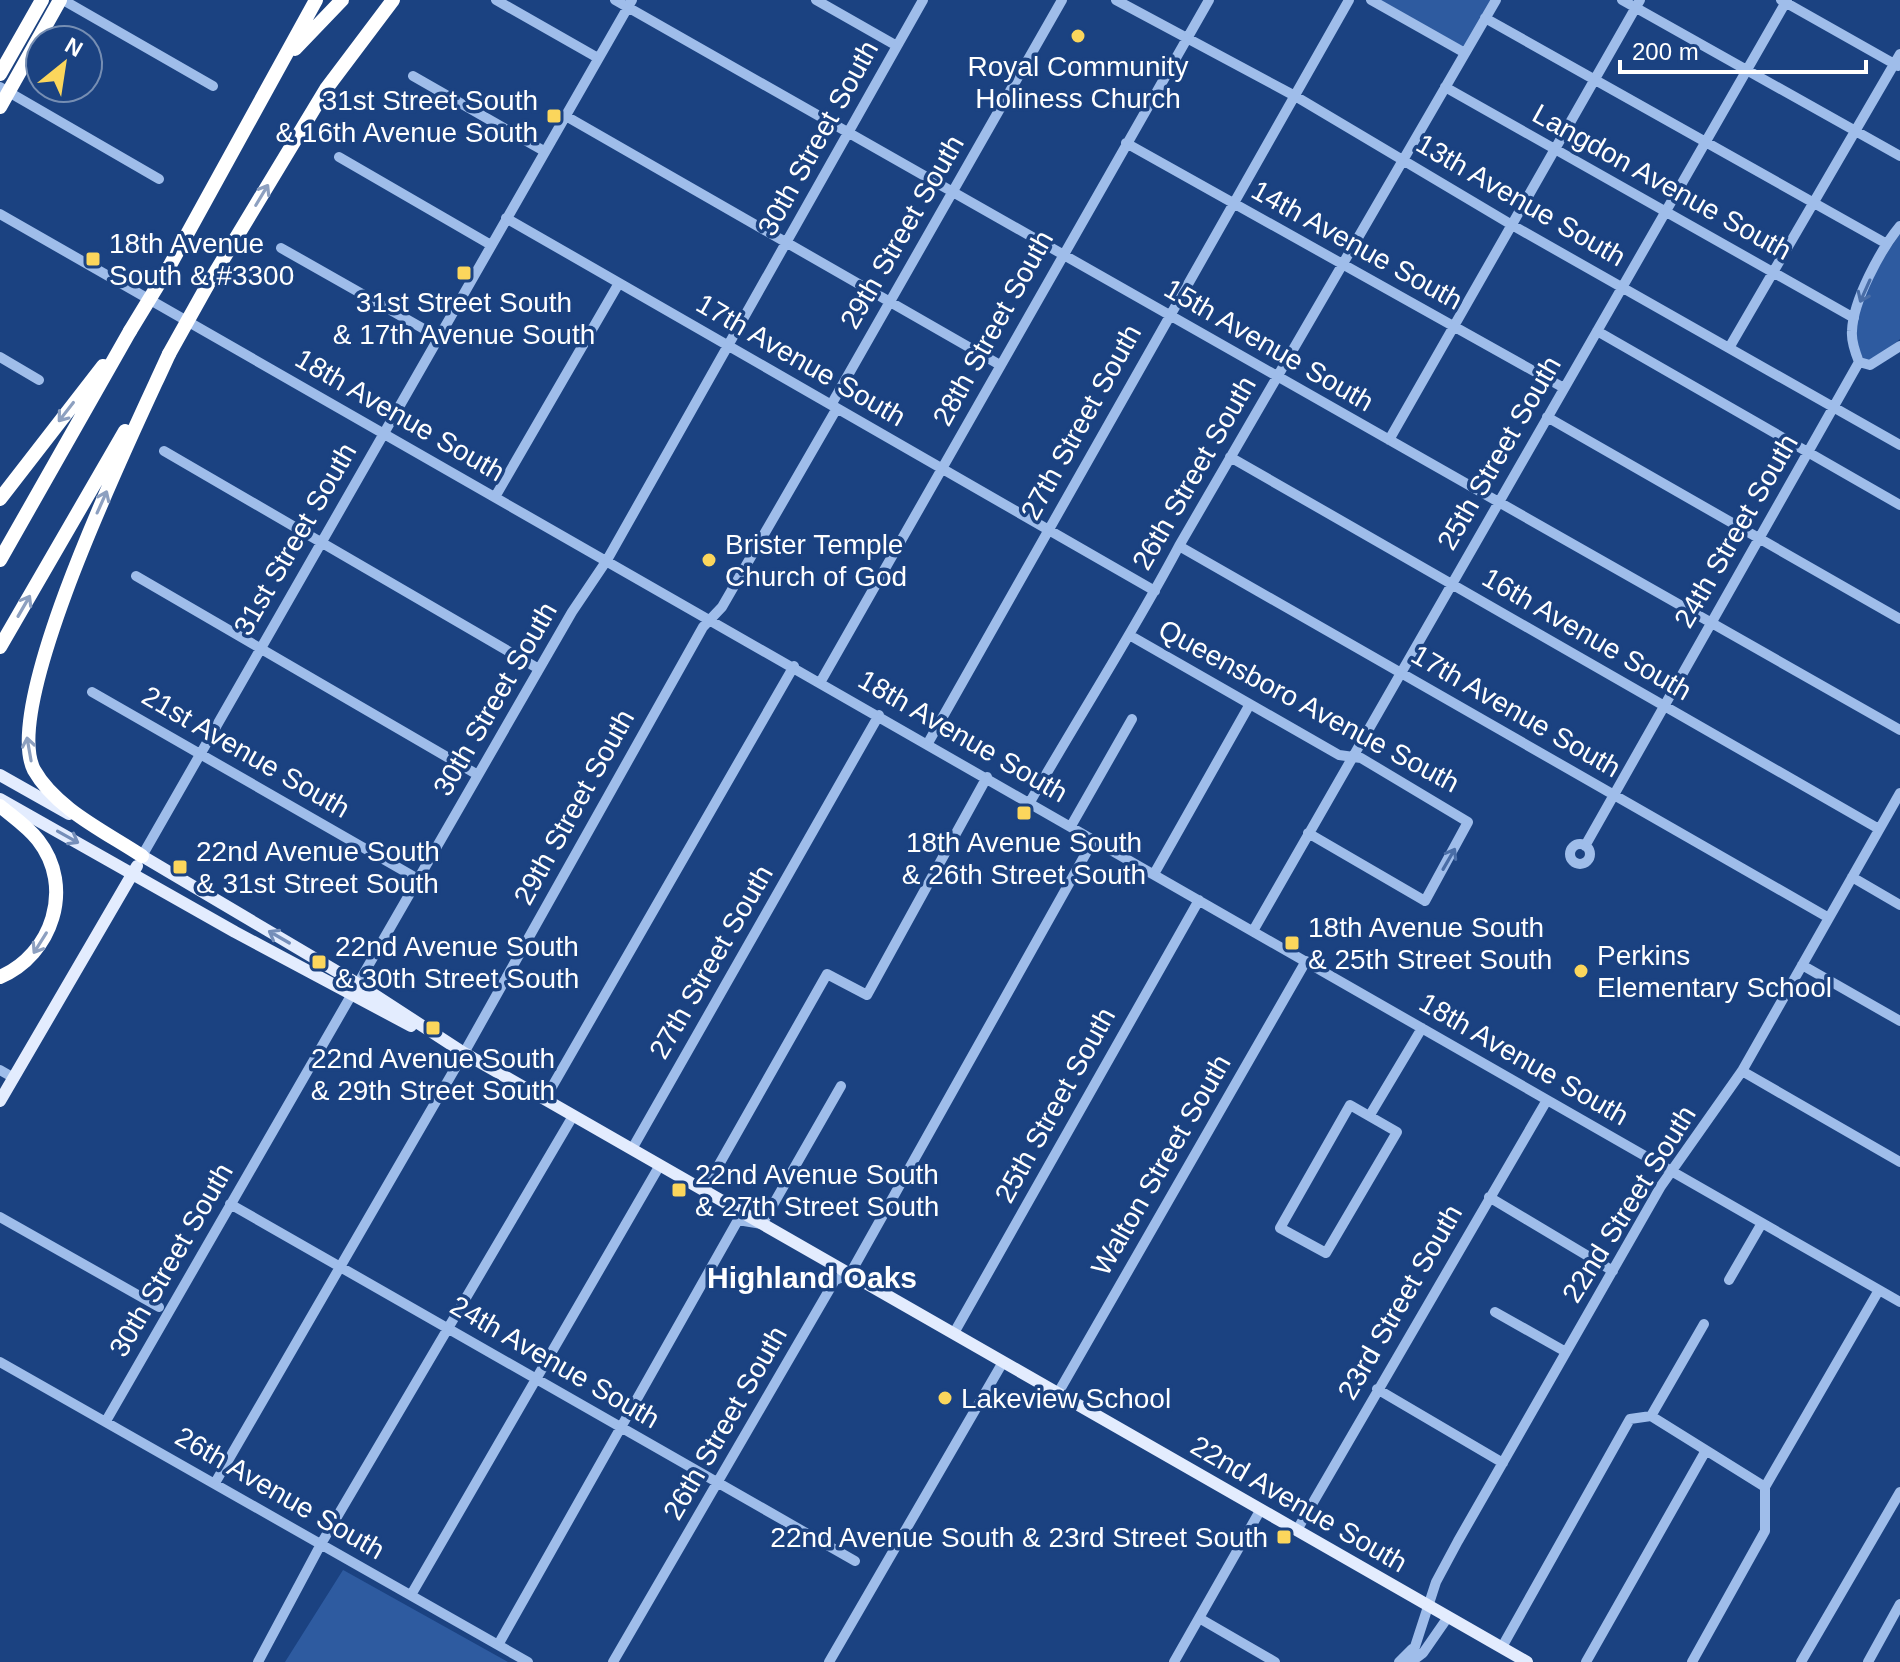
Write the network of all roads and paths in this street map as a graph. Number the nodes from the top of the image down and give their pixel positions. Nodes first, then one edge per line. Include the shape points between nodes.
1 (42, 0) edge
2 (62, 0) edge
3 (316, 0) edge
4 (342, 0) edge
5 (393, 0) edge
6 (496, 0) edge
7 (615, 0) edge
8 (816, 0) edge
9 (923, 0) edge
10 (1062, 0) edge
11 (1116, 0) edge
12 (1209, 0) edge
13 (1349, 0) edge
14 (1371, 0) edge
15 (1496, 0) edge
16 (1622, 0) edge
17 (1784, 1) edge
18 (630, 4) edge
19 (1638, 4) edge
20 (1485, 18) junction
21 (1186, 40) junction
22 (897, 46) junction
23 (1465, 53) junction
24 (598, 58) junction
25 (1898, 62) edge
26 (280, 64) junction
27 (1, 71) edge
28 (1746, 71) junction
29 (413, 76) dead end
30 (16, 78) junction
31 (1594, 80) junction
32 (213, 86) dead end
33 (1445, 87) junction
34 (4, 90) edge
35 (1295, 96) junction
36 (0, 107) edge
37 (564, 115) junction
38 (1855, 131) junction
39 (848, 133) junction
40 (1705, 142) junction
41 (1126, 143) junction
42 (1555, 149) junction
43 (544, 151) junction
44 (1900, 156) edge
45 (339, 157) dead end
46 (1404, 159) junction
47 (159, 179) dead end
48 (952, 193) junction
49 (1232, 203) junction
50 (1813, 203) junction
51 (1665, 212) junction
52 (0, 214) edge
53 (506, 218) junction
54 (1512, 225) junction
55 (1900, 226) edge
56 (786, 242) junction
57 (1887, 244) junction
58 (491, 245) junction
59 (281, 248) dead end
60 (1062, 255) junction
61 (1342, 264) junction
62 (1773, 272) junction
63 (619, 283) junction
64 (1622, 287) junction
65 (890, 302) junction
66 (1169, 316) junction
67 (1854, 318) junction
68 (1454, 327) junction
69 (130, 331) junction
70 (1597, 331) junction
71 (438, 337) junction
72 (728, 346) junction
73 (1900, 346) edge
74 (1729, 348) junction
75 (169, 354) junction
76 (0, 357) edge
77 (1859, 362) junction
78 (1000, 365) junction
79 (1277, 377) junction
80 (39, 380) dead end
81 (1564, 388) junction
82 (834, 407) junction
83 (1834, 407) junction
84 (1547, 417) junction
85 (383, 434) junction
86 (1389, 440) junction
87 (1900, 445) edge
88 (164, 451) dead end
89 (1808, 452) junction
90 (1230, 457) junction
91 (941, 468) junction
92 (495, 497) junction
93 (0, 499) edge
94 (1498, 502) junction
95 (1900, 505) edge
96 (1048, 530) junction
97 (1760, 538) junction
98 (323, 540) junction
99 (1179, 546) junction
100 (0, 560) edge
101 (607, 560) junction
102 (136, 576) dead end
103 (1451, 584) junction
104 (1155, 591) junction
105 (713, 619) junction
106 (1900, 619) edge
107 (1711, 623) junction
108 (1131, 636) junction
109 (0, 647) edge
110 (261, 647) junction
111 (794, 666) junction
112 (539, 669) junction
113 (1401, 673) junction
114 (821, 681) junction
115 (92, 692) dead end
116 (1250, 704) junction
117 (1664, 706) junction
118 (879, 715) junction
119 (1132, 719) dead end
120 (1900, 730) edge
121 (928, 743) junction
122 (200, 752) junction
123 (1352, 757) junction
124 (0, 775) edge
125 (478, 775) junction
126 (987, 777) junction
127 (1900, 793) edge
128 (1614, 795) junction
129 (0, 799) edge
130 (1030, 802) junction
131 (0, 806) edge
132 (1071, 826) junction
133 (1879, 829) junction
134 (1308, 833) junction
135 (1094, 839) junction
136 (1585, 846) dead end
137 (142, 856) junction
138 (133, 873) junction
139 (1154, 874) junction
140 (1852, 877) junction
141 (418, 879) junction
142 (1199, 900) junction
143 (1900, 905) edge
144 (1829, 918) junction
145 (1253, 931) junction
146 (1306, 961) junction
147 (1802, 965) junction
148 (0, 977) edge
149 (358, 984) junction
150 (350, 996) junction
151 (1900, 1021) edge
152 (1422, 1028) junction
153 (464, 1053) junction
154 (0, 1070) edge
155 (1742, 1071) junction
156 (14, 1078) junction
157 (841, 1086) dead end
158 (545, 1099) junction
159 (1547, 1100) junction
160 (0, 1101) edge
161 (1370, 1115) junction
162 (573, 1116) junction
163 (632, 1149) junction
164 (1900, 1162) edge
165 (660, 1165) junction
166 (1672, 1172) junction
167 (704, 1191) junction
168 (1489, 1197) junction
169 (230, 1204) junction
170 (0, 1217) edge
171 (1762, 1223) junction
172 (762, 1224) junction
173 (340, 1267) junction
174 (1613, 1271) junction
175 (850, 1274) junction
176 (1729, 1280) dead end
177 (1879, 1290) junction
178 (1899, 1299) edge
179 (159, 1307) dead end
180 (1495, 1312) dead end
181 (1704, 1324) dead end
182 (448, 1328) junction
183 (954, 1333) junction
184 (1566, 1352) junction
185 (3, 1362) edge
186 (1003, 1362) junction
187 (535, 1378) junction
188 (1377, 1389) junction
189 (1058, 1393) junction
190 (1651, 1416) junction
191 (106, 1421) junction
192 (620, 1427) junction
193 (1705, 1452) junction
194 (1503, 1463) junction
195 (718, 1482) junction
196 (215, 1483) junction
197 (1765, 1487) junction
198 (1900, 1492) edge
199 (1261, 1509) junction
200 (1297, 1530) junction
201 (321, 1544) junction
202 (855, 1561) dead end
203 (411, 1595) junction
204 (1900, 1604) edge
205 (1428, 1605) junction
206 (1448, 1617) junction
207 (1199, 1618) junction
208 (498, 1645) junction
209 (1502, 1647) junction
210 (1413, 1648) junction
211 (258, 1662) edge
212 (528, 1662) edge
213 (613, 1662) edge
214 (829, 1662) edge
215 (1174, 1662) edge
216 (1275, 1662) edge
217 (1399, 1662) edge
218 (1410, 1662) edge
219 (1527, 1662) edge
220 (1586, 1662) edge
221 (1692, 1662) edge
222 (1801, 1662) edge
223 (1868, 1662) edge

1 - 27 highway
2 - 30 highway
2 - 32 street
3 - 26 highway
4 - 26 highway
75 -> 5 highway, bridge via 326,89
6 - 24 street
7 - 18 street, 15th Avenue South
8 - 22 street
9 - 22 street, 30th Street South
10 - 48 street, 29th Street South
11 - 21 street, 13th Avenue South
12 - 21 street, 28th Street South
13 - 35 street, 27th Street South
14 - 23 street
15 - 20 street, 26th Street South
16 - 19 street
17 - 25 street
17 - 28 street, 25th Street South
18 - 24 street, 31st Street South
18 - 39 street, 15th Avenue South
19 - 28 street
19 - 31 street
20 - 23 street, 26th Street South
20 - 31 street
21 - 35 street, 13th Avenue South
21 - 41 street, 28th Street South
22 - 39 street, 30th Street South
23 - 33 street, 26th Street South
24 - 37 street, 31st Street South
25 - 38 street
26 - 69 highway, bridge
27 - 30 street
28 - 38 street
28 - 40 street, 25th Street South
29 - 43 street
30 - 34 highway
31 - 40 street
31 - 42 street
33 - 42 street, Langdon Avenue South
33 - 46 street, 26th Street South
34 - 36 highway
34 - 47 street
35 - 46 street, 13th Avenue South
35 - 49 street, 27th Street South
37 - 43 street, 31st Street South
37 - 56 street
38 - 44 street
38 - 50 street
39 - 48 street, 15th Avenue South
39 - 56 street, 30th Street South
40 - 50 street
40 - 51 street, 25th Street South
41 - 49 street, 14th Avenue South
41 - 60 street, 28th Street South
42 - 51 street, Langdon Avenue South
42 - 54 street
43 - 53 street, 31st Street South
45 - 58 street
46 - 54 street, 13th Avenue South
46 - 61 street, 26th Street South
48 - 60 street, 15th Avenue South
48 - 65 street, 29th Street South
49 - 61 street, 14th Avenue South
49 - 66 street, 27th Street South
50 - 57 street
50 - 62 street
51 - 62 street, Langdon Avenue South
51 - 64 street, 25th Street South
52 - 85 street, 18th Avenue South
53 - 58 street, 31st Street South
53 - 63 street, 17th Avenue South
54 - 64 street, 13th Avenue South
54 - 68 street
55 - 57 street
56 - 65 street
56 - 72 street, 30th Street South
57 -> 67 street
58 - 71 street, 31st Street South
59 - 71 street
60 - 66 street, 15th Avenue South
60 - 78 street, 28th Street South
61 - 68 street, 14th Avenue South
61 - 79 street, 26th Street South
62 - 67 street, Langdon Avenue South
62 - 74 street
63 - 72 street, 17th Avenue South
63 - 92 street
64 - 70 street, 25th Street South
64 - 74 street, 13th Avenue South
65 - 78 street
65 - 82 street, 29th Street South
66 - 79 street, 15th Avenue South
66 - 96 street, 27th Street South
67 - 77 street via 1852,340
68 - 81 street, 14th Avenue South
68 - 86 street
69 -> 93 highway
69 - 100 highway
70 - 81 street, 25th Street South
70 - 89 street
71 - 85 street, 31st Street South
72 - 82 street, 17th Avenue South
72 - 101 street, 30th Street South
73 - 77 street via 1870,365
74 - 83 street, 13th Avenue South
109 -> 75 highway
137 -> 75 highway via 51,794 33,768 26,723 68,582
76 - 80 street
77 - 83 street, 24th Street South
78 - 91 street, 28th Street South
79 - 86 street, 15th Avenue South
79 - 90 street, 26th Street South
81 - 84 street, 25th Street South
82 - 91 street, 17th Avenue South
82 - 105 street, 29th Street South
83 - 87 street, 13th Avenue South
83 - 89 street, 24th Street South
84 - 94 street, 25th Street South
84 - 97 street
85 - 92 street, 18th Avenue South
85 - 98 street, 31st Street South
86 - 94 street, 15th Avenue South
88 - 98 street
89 - 95 street
89 - 97 street, 24th Street South
90 - 99 street, 26th Street South
90 - 103 street, 16th Avenue South
91 - 96 street, 17th Avenue South
91 - 114 street, 28th Street South
92 - 101 street, 18th Avenue South
94 - 103 street, 25th Street South
94 - 107 street, 15th Avenue South
96 - 104 street, 17th Avenue South
96 - 121 street, 27th Street South
97 - 106 street
97 - 107 street, 24th Street South
98 - 110 street, 31st Street South
98 - 112 street via 333,552
99 - 104 street, 26th Street South
99 - 113 street, 17th Avenue South
101 - 105 street, 18th Avenue South
101 - 112 street, 30th Street South
102 - 110 street
103 - 113 street, 25th Street South
103 - 117 street, 16th Avenue South
104 - 108 street, 26th Street South
105 - 111 street, 18th Avenue South
105 - 153 street, 29th Street South via 703,627
107 - 117 street, 24th Street South
107 - 120 street, 15th Avenue South
108 - 116 street, Queensboro Avenue South
108 - 130 street, 26th Street South
110 - 122 street, 31st Street South
110 - 125 street
111 - 114 street, 18th Avenue South
111 - 158 street
112 - 125 street, 30th Street South
113 - 123 street, 25th Street South
113 - 128 street, 17th Avenue South
114 - 118 street, 18th Avenue South
115 - 122 street, 21st Avenue South
116 - 123 street, Queensboro Avenue South via 1339,755
116 - 139 street
117 - 128 street, 24th Street South
117 - 133 street, 16th Avenue South
118 - 121 street, 18th Avenue South
118 - 163 street, 27th Street South
119 - 132 street
121 - 126 street, 18th Avenue South
122 - 137 street, 31st Street South
122 - 141 street, 21st Avenue South
123 - 134 street, 25th Street South
134 -> 123 street, Queensboro Avenue South via 1425,901 1468,826 1465,817
124 - 137 main road, 22nd Avenue South
125 - 141 street, 30th Street South
126 - 130 street, 18th Avenue South
126 - 167 street via 867,995 827,974
127 - 133 street, 22nd Street South
128 - 136 street, 24th Street South
128 - 144 street, 17th Avenue South
129 -> 138 main road, 22nd Avenue South
130 - 132 street, 18th Avenue South
131 -> 148 highway via 41,842 57,892 56,909 39,949 17,970
132 - 135 street, 18th Avenue South
133 - 140 street, 22nd Street South
134 - 145 street, 25th Street South
135 - 139 street, 18th Avenue South
135 - 175 street, 26th Street South
137 - 138 main road, 31st Street South
149 -> 137 main road, 22nd Avenue South
138 - 150 main road, 22nd Avenue South
138 - 156 main road, 31st Street South
139 - 142 street, 18th Avenue South
140 - 143 street
140 - 144 street, 22nd Street South
141 - 149 street, 30th Street South
142 - 145 street, 18th Avenue South
142 - 183 street, 25th Street South
144 - 147 street, 22nd Street South
145 - 146 street, 18th Avenue South
146 - 152 street, 18th Avenue South
146 - 189 street, Walton Street South
147 - 151 street
147 - 155 street, 22nd Street South
149 - 150 street, 30th Street South
149 - 153 main road, 22nd Avenue South
150 - 153 main road, 22nd Avenue South
150 - 169 street, 30th Street South
152 - 159 street, 18th Avenue South
152 - 161 street
153 - 158 main road, 22nd Avenue South
153 - 173 street, 29th Street South
154 - 156 street
155 - 164 street
155 - 166 street, 22nd Street South
156 - 160 main road, 31st Street South
157 - 172 street
158 - 162 main road, 22nd Avenue South
159 - 166 street, 18th Avenue South
159 - 168 street, 23rd Street South
161 - 161 street via 1397,1132 1326,1253 1280,1228 1350,1105
162 - 163 main road, 22nd Avenue South
162 - 182 street
163 - 165 main road, 22nd Avenue South
165 - 167 main road, 22nd Avenue South
165 - 187 street
166 - 171 street, 18th Avenue South
166 - 174 street, 22nd Street South
167 - 172 main road, 22nd Avenue South
168 - 174 street
168 - 188 street, 23rd Street South
169 - 173 street, 24th Avenue South
169 - 191 street, 30th Street South
170 - 179 street
171 - 176 street
171 - 177 street, 18th Avenue South
172 - 175 main road, 22nd Avenue South
172 - 192 street via 738,1220
173 - 182 street, 24th Avenue South
173 - 196 street, 29th Street South
174 - 184 street, 22nd Street South
175 - 183 main road, 22nd Avenue South
175 - 195 street, 26th Street South via 835,1280
177 - 178 street, 18th Avenue South
177 - 197 street
180 - 184 street
181 - 190 street
182 - 187 street, 24th Avenue South
182 - 201 street
183 - 186 main road, 22nd Avenue South
184 - 194 street, 22nd Street South
185 - 191 street, 26th Avenue South
186 - 189 main road, 22nd Avenue South
186 - 214 street
187 - 192 street, 24th Avenue South
187 - 203 street
188 - 194 street
188 - 200 street, 23rd Street South
189 - 199 main road, 22nd Avenue South
190 - 193 street
190 - 209 street via 1630,1419
191 - 196 street, 26th Avenue South
192 - 195 street, 24th Avenue South
192 - 208 street
193 - 197 street
193 - 220 street
194 - 205 street, 22nd Street South
195 - 202 street, 24th Avenue South
195 - 213 street, 26th Street South
196 - 201 street, 26th Avenue South
197 - 221 street via 1765,1531
198 - 222 street
199 - 200 main road, 22nd Avenue South
199 - 207 street
200 - 205 main road, 22nd Avenue South
201 - 203 street, 26th Avenue South
201 - 211 street
203 - 208 street, 26th Avenue South
204 - 223 street
205 - 206 main road, 22nd Avenue South
205 - 210 street, 22nd Street South
206 - 209 main road, 22nd Avenue South
206 - 218 street via 1423,1653
207 - 215 street
207 - 216 street
208 - 212 street, 26th Avenue South
209 - 219 main road, 22nd Avenue South
210 - 217 street, 22nd Street South
210 - 218 street, 22nd Street South

